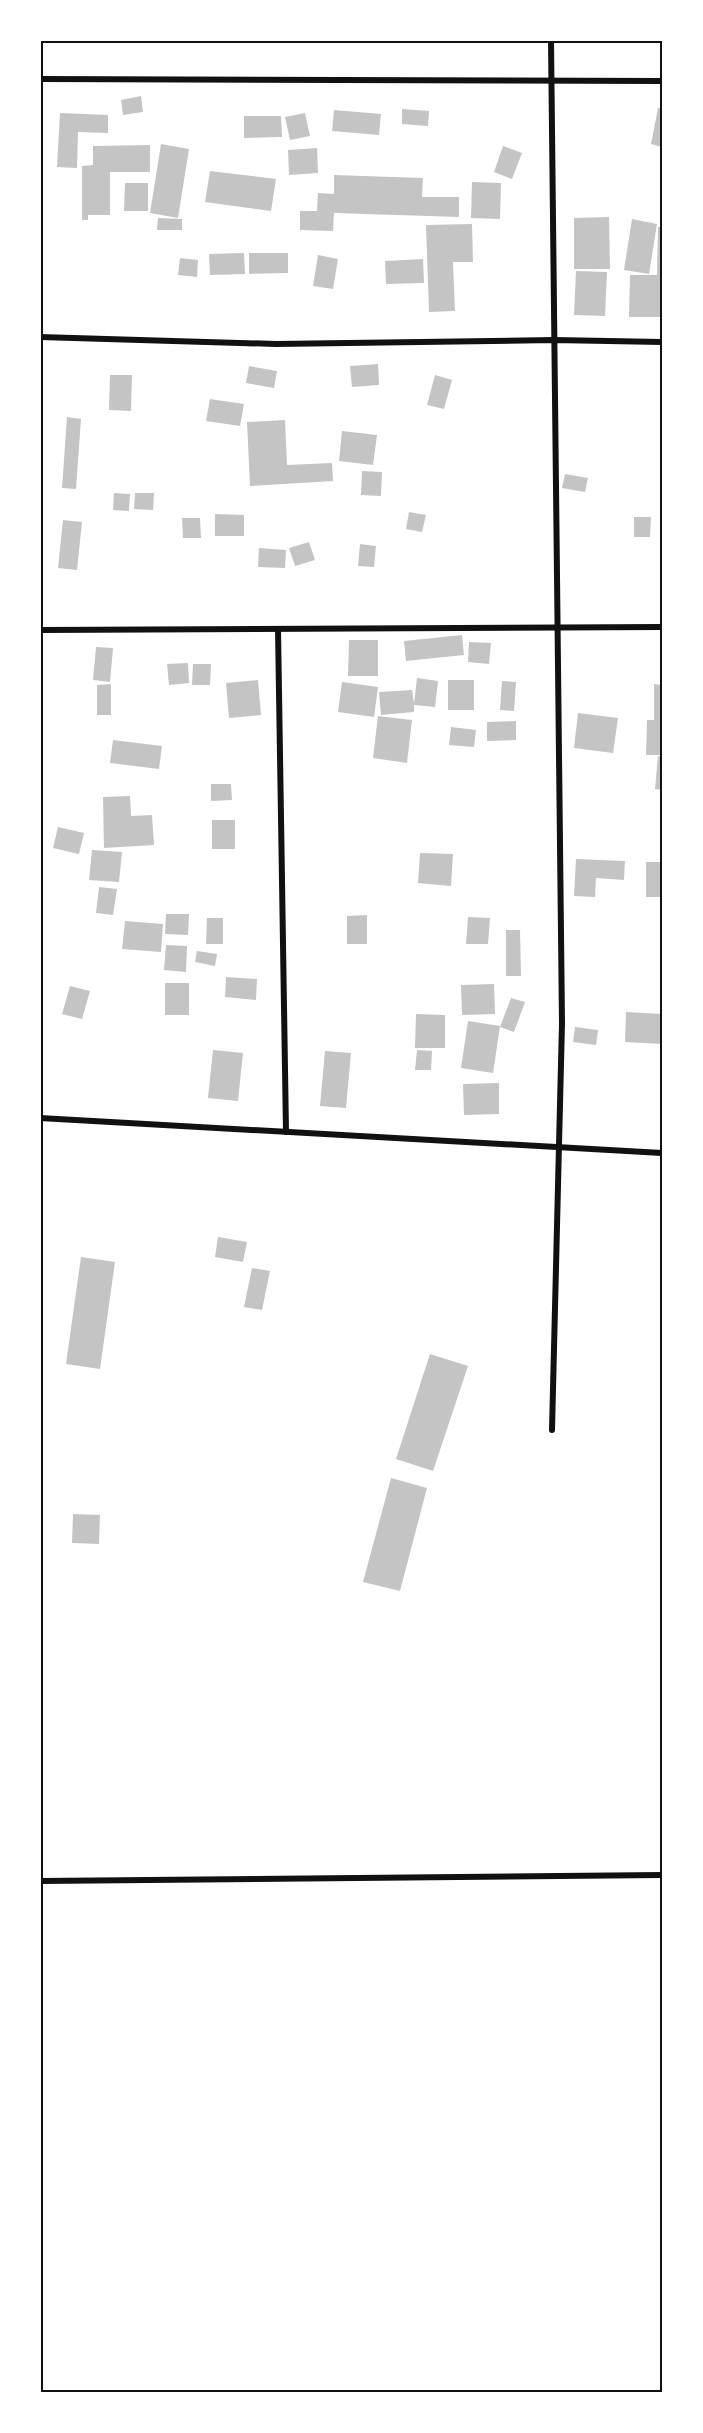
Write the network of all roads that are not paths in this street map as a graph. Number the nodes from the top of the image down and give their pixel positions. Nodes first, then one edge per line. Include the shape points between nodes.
1 (551, 40) edge
2 (40, 80) edge
3 (663, 81) edge
4 (551, 82) junction
5 (40, 337) edge
6 (554, 340) junction
7 (663, 342) edge
8 (663, 627) edge
9 (557, 628) junction
10 (278, 629) junction
11 (40, 630) edge
12 (40, 1118) edge
13 (286, 1132) junction
14 (560, 1146) junction
15 (663, 1153) edge
16 (552, 1430) dead end
17 (663, 1875) edge
18 (40, 1881) edge

1 - 4 street
2 - 4 street
3 - 4 street
4 - 6 street
5 - 6 street via 276,344
6 - 7 street
6 - 9 street
8 - 9 street
9 - 10 street
9 - 14 street
10 - 11 street
10 - 13 street
12 - 13 street
13 - 14 street
14 - 15 street
14 - 16 street
17 - 18 street

